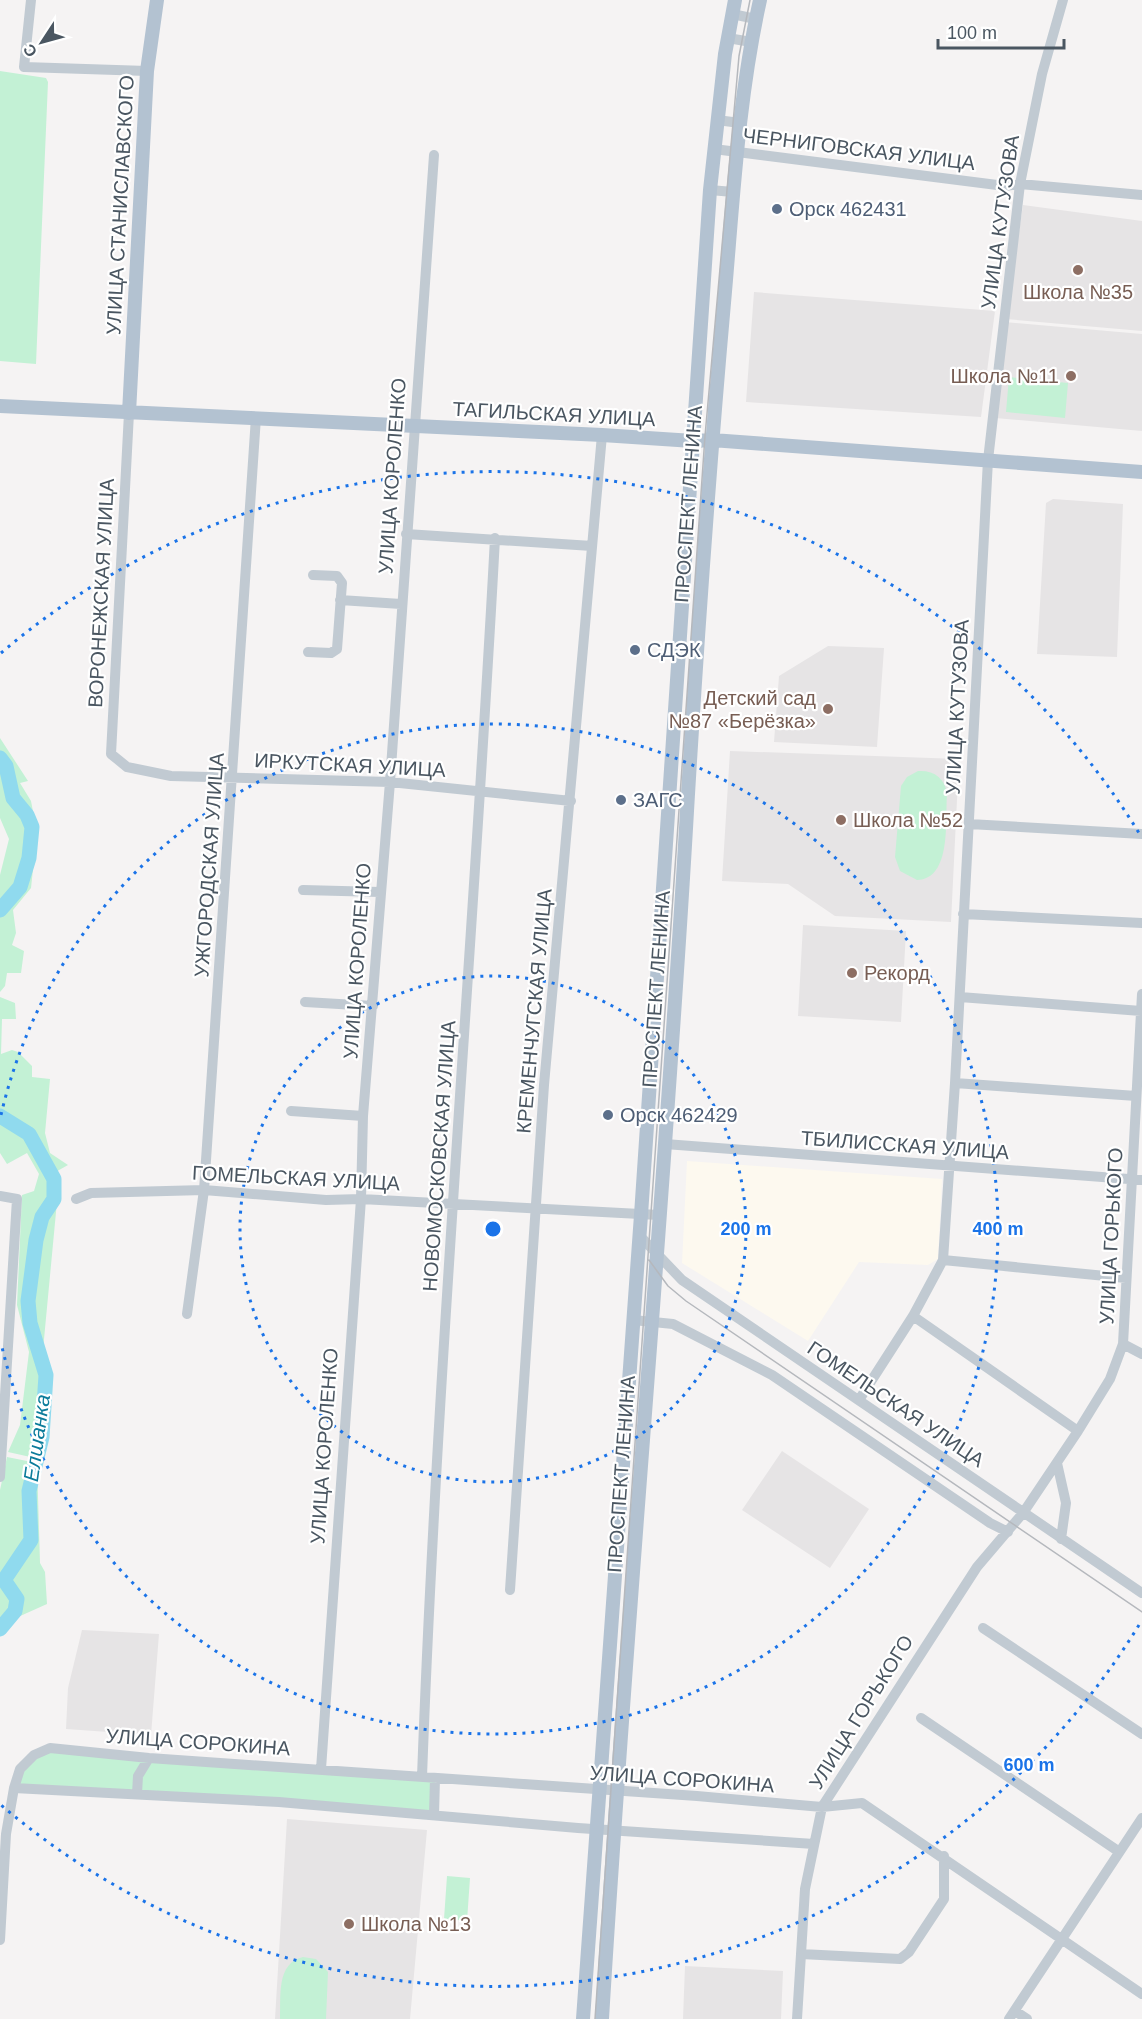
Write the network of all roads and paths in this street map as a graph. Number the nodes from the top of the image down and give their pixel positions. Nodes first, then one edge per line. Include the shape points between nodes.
1 (31, 0) edge
2 (157, 0) edge
3 (760, 0) edge
4 (1063, 0) edge
5 (733, 7) edge
6 (756, 19) junction
7 (728, 38) junction
8 (751, 42) junction
9 (147, 71) junction
10 (717, 120) junction
11 (740, 123) junction
12 (714, 149) junction
13 (737, 152) junction
14 (434, 155) dead end
15 (1020, 184) junction
16 (710, 190) junction
17 (733, 192) junction
18 (1142, 195) edge
19 (0, 406) edge
20 (129, 413) junction
21 (256, 417) junction
22 (415, 426) junction
23 (602, 435) junction
24 (712, 440) junction
25 (693, 441) junction
26 (988, 460) junction
27 (1142, 472) edge
28 (406, 534) junction
29 (495, 538) junction
30 (592, 546) junction
31 (313, 575) dead end
32 (683, 577) junction
33 (703, 578) junction
34 (340, 600) junction
35 (401, 604) junction
36 (308, 652) dead end
37 (674, 714) junction
38 (692, 716) junction
39 (671, 761) junction
40 (690, 763) junction
41 (127, 767) joint
42 (234, 777) junction
43 (390, 782) junction
44 (481, 792) junction
45 (570, 801) junction
46 (969, 824) junction
47 (1142, 834) edge
48 (663, 877) junction
49 (683, 879) junction
50 (303, 890) dead end
51 (380, 892) junction
52 (963, 914) junction
53 (1142, 923) edge
54 (1142, 994) edge
55 (960, 997) junction
56 (305, 1002) dead end
57 (373, 1006) junction
58 (1141, 1011) edge
59 (651, 1052) junction
60 (671, 1053) junction
61 (955, 1083) junction
62 (1136, 1095) junction
63 (291, 1111) dead end
64 (363, 1116) junction
65 (666, 1144) junction
66 (947, 1167) junction
67 (1137, 1179) edge
68 (204, 1190) junction
69 (0, 1196) edge
70 (76, 1199) dead end
71 (361, 1199) junction
72 (454, 1204) junction
73 (538, 1208) junction
74 (641, 1215) junction
75 (659, 1215) junction
76 (639, 1235) junction
77 (658, 1258) junction
78 (942, 1260) junction
79 (1126, 1278) junction
80 (187, 1314) dead end
81 (913, 1316) junction
82 (633, 1320) junction
83 (652, 1322) junction
84 (1123, 1344) junction
85 (1142, 1354) edge
86 (859, 1400) junction
87 (1078, 1431) junction
88 (1057, 1463) junction
89 (1, 1472) edge
90 (1023, 1513) junction
91 (1008, 1532) junction
92 (1061, 1539) junction
93 (510, 1590) dead end
94 (1142, 1593) edge
95 (614, 1598) junction
96 (631, 1599) junction
97 (983, 1628) dead end
98 (921, 1718) dead end
99 (1142, 1734) edge
100 (149, 1758) junction
101 (321, 1769) junction
102 (422, 1777) junction
103 (435, 1778) junction
104 (14, 1788) junction
105 (598, 1790) junction
106 (616, 1791) junction
107 (137, 1794) junction
108 (822, 1807) junction
109 (434, 1815) junction
110 (1142, 1818) edge
111 (595, 1829) junction
112 (614, 1830) junction
113 (814, 1844) junction
114 (1118, 1851) junction
115 (944, 1856) junction
116 (0, 1940) edge
117 (1062, 1940) junction
118 (801, 1954) junction
119 (586, 1968) junction
120 (605, 1970) junction
121 (1142, 1994) edge
122 (1012, 2015) edge
123 (583, 2019) edge
124 (602, 2019) edge
125 (797, 2019) edge
126 (1027, 2019) edge

1 - 9 street via 24,67
2 - 9 main road, УЛИЦА СТАНИСЛАВСКОГО
3 - 6 main road, ПРОСПЕКТ ЛЕНИНА
4 - 15 street, УЛИЦА КУТУЗОВА via 1041,74
5 - 6 street
5 - 7 main road, ПРОСПЕКТ ЛЕНИНА
6 - 8 main road, ПРОСПЕКТ ЛЕНИНА
7 - 8 street
7 - 10 main road, ПРОСПЕКТ ЛЕНИНА
8 - 11 main road, ПРОСПЕКТ ЛЕНИНА
9 - 20 main road, УЛИЦА СТАНИСЛАВСКОГО
10 - 11 street
10 - 12 main road, ПРОСПЕКТ ЛЕНИНА
11 - 13 main road, ПРОСПЕКТ ЛЕНИНА
12 - 13 street, ЧЕРНИГОВСКАЯ УЛИЦА
12 - 16 main road, ПРОСПЕКТ ЛЕНИНА
13 - 15 street, ЧЕРНИГОВСКАЯ УЛИЦА via 1005,186
13 - 17 main road, ПРОСПЕКТ ЛЕНИНА
14 - 22 street, УЛИЦА КОРОЛЕНКО
15 - 18 street, ЧЕРНИГОВСКАЯ УЛИЦА
15 - 26 street, УЛИЦА КУТУЗОВА
16 - 17 street
16 - 25 main road, ПРОСПЕКТ ЛЕНИНА
17 - 24 main road, ПРОСПЕКТ ЛЕНИНА
19 - 20 main road, ТАГИЛЬСКАЯ УЛИЦА
20 - 21 main road, ТАГИЛЬСКАЯ УЛИЦА
20 - 41 street, ВОРОНЕЖСКАЯ УЛИЦА via 111,754
21 - 22 main road, ТАГИЛЬСКАЯ УЛИЦА
21 - 42 street, УЖГОРОДСКАЯ УЛИЦА
22 - 23 main road, ТАГИЛЬСКАЯ УЛИЦА
22 - 28 street, УЛИЦА КОРОЛЕНКО
23 - 25 main road, ТАГИЛЬСКАЯ УЛИЦА
23 - 30 street, КРЕМЕНЧУГСКАЯ УЛИЦА
24 - 25 main road, ТАГИЛЬСКАЯ УЛИЦА
24 - 26 main road, ТАГИЛЬСКАЯ УЛИЦА
24 - 33 main road, ПРОСПЕКТ ЛЕНИНА
25 - 32 main road, ПРОСПЕКТ ЛЕНИНА
26 - 27 main road, ТАГИЛЬСКАЯ УЛИЦА
26 - 46 street, УЛИЦА КУТУЗОВА
28 - 29 street
28 - 35 street, УЛИЦА КОРОЛЕНКО
29 - 30 street
29 - 44 street, НОВОМОСКОВСКАЯ УЛИЦА
30 - 45 street, КРЕМЕНЧУГСКАЯ УЛИЦА
31 - 34 street via 337,576 342,583
32 - 33 street
32 - 37 main road, ПРОСПЕКТ ЛЕНИНА
33 - 38 main road, ПРОСПЕКТ ЛЕНИНА
34 - 35 street
34 - 36 street via 337,649 332,653
35 - 43 street, УЛИЦА КОРОЛЕНКО
37 - 38 street
37 - 39 main road, ПРОСПЕКТ ЛЕНИНА
38 - 40 main road, ПРОСПЕКТ ЛЕНИНА
39 - 40 street
39 - 48 main road, ПРОСПЕКТ ЛЕНИНА
40 - 49 main road, ПРОСПЕКТ ЛЕНИНА
41 - 42 street, ИРКУТСКАЯ УЛИЦА via 171,776
42 - 43 street, ИРКУТСКАЯ УЛИЦА
42 - 68 street, УЖГОРОДСКАЯ УЛИЦА
43 - 44 street, ИРКУТСКАЯ УЛИЦА
43 - 51 street, УЛИЦА КОРОЛЕНКО
44 - 45 street, ИРКУТСКАЯ УЛИЦА
44 - 72 street, НОВОМОСКОВСКАЯ УЛИЦА
45 - 73 street, КРЕМЕНЧУГСКАЯ УЛИЦА via 544,1085
46 - 47 street
46 - 52 street, УЛИЦА КУТУЗОВА
48 - 49 street
48 - 59 main road, ПРОСПЕКТ ЛЕНИНА
49 - 60 main road, ПРОСПЕКТ ЛЕНИНА
50 - 51 street
51 - 57 street, УЛИЦА КОРОЛЕНКО
52 - 53 street
52 - 55 street, УЛИЦА КУТУЗОВА
54 - 58 street, УЛИЦА ГОРЬКОГО
55 - 58 street
55 - 61 street, УЛИЦА КУТУЗОВА
56 - 57 street
57 - 64 street, УЛИЦА КОРОЛЕНКО
58 - 62 street, УЛИЦА ГОРЬКОГО
59 - 60 street
59 - 74 main road, ПРОСПЕКТ ЛЕНИНА
60 - 65 main road, ПРОСПЕКТ ЛЕНИНА
61 - 62 street
61 - 66 street, УЛИЦА КУТУЗОВА
62 - 67 street, УЛИЦА ГОРЬКОГО
63 - 64 street
64 - 71 street, УЛИЦА КОРОЛЕНКО
65 - 66 street, ТБИЛИССКАЯ УЛИЦА
65 - 75 main road, ПРОСПЕКТ ЛЕНИНА
66 - 67 street, ТБИЛИССКАЯ УЛИЦА
66 - 78 street, УЛИЦА КУТУЗОВА
67 - 79 street, УЛИЦА ГОРЬКОГО
68 - 70 street, ГОМЕЛЬСКАЯ УЛИЦА via 91,1193
68 - 71 street, ГОМЕЛЬСКАЯ УЛИЦА via 326,1200
68 - 80 street, УЖГОРОДСКАЯ УЛИЦА
69 - 89 street via 17,1199
71 - 72 street, ГОМЕЛЬСКАЯ УЛИЦА
71 - 101 street, УЛИЦА КОРОЛЕНКО
72 - 73 street, ГОМЕЛЬСКАЯ УЛИЦА
72 - 102 street, НОВОМОСКОВСКАЯ УЛИЦА via 429,1586
73 - 74 street, ГОМЕЛЬСКАЯ УЛИЦА
73 - 93 street, КРЕМЕНЧУГСКАЯ УЛИЦА
74 - 75 street, ГОМЕЛЬСКАЯ УЛИЦА
74 - 76 main road, ПРОСПЕКТ ЛЕНИНА
75 - 77 main road, ПРОСПЕКТ ЛЕНИНА
76 - 77 street, ГОМЕЛЬСКАЯ УЛИЦА
76 - 82 main road, ПРОСПЕКТ ЛЕНИНА
77 - 83 main road, ПРОСПЕКТ ЛЕНИНА
77 - 86 street, ГОМЕЛЬСКАЯ УЛИЦА via 682,1280
78 - 79 street
78 - 81 street, УЛИЦА КУТУЗОВА
79 - 84 street, УЛИЦА ГОРЬКОГО
81 - 86 street, УЛИЦА КУТУЗОВА
81 - 87 street
82 - 83 street
82 - 95 main road, ПРОСПЕКТ ЛЕНИНА
83 - 91 street via 673,1323 772,1375
83 - 96 main road, ПРОСПЕКТ ЛЕНИНА
84 - 85 street
84 - 87 street, УЛИЦА ГОРЬКОГО via 1110,1380
86 - 90 street, ГОМЕЛЬСКАЯ УЛИЦА
87 - 88 street, УЛИЦА ГОРЬКОГО
88 - 90 street, УЛИЦА ГОРЬКОГО
88 - 92 street via 1066,1503
90 - 91 street, УЛИЦА ГОРЬКОГО
90 - 92 street, ГОМЕЛЬСКАЯ УЛИЦА
91 - 108 street, УЛИЦА ГОРЬКОГО via 977,1567
92 - 94 street, ГОМЕЛЬСКАЯ УЛИЦА
95 - 96 street
95 - 105 main road, ПРОСПЕКТ ЛЕНИНА
96 - 106 main road, ПРОСПЕКТ ЛЕНИНА
97 - 99 street
98 - 114 street
100 - 101 street, УЛИЦА СОРОКИНА
100 - 104 street, УЛИЦА СОРОКИНА via 50,1748 20,1769
100 - 107 street via 138,1776
101 - 102 street, УЛИЦА СОРОКИНА
102 - 103 street, УЛИЦА СОРОКИНА
103 - 105 street, УЛИЦА СОРОКИНА
103 - 109 street
104 - 107 street
104 - 116 street, УЛИЦА СОРОКИНА via 6,1834
105 - 106 street, УЛИЦА СОРОКИНА
105 - 111 main road, ПРОСПЕКТ ЛЕНИНА
106 - 108 street, УЛИЦА СОРОКИНА
106 - 112 main road, ПРОСПЕКТ ЛЕНИНА
107 - 109 street
108 - 113 street, УЛИЦА ГОРЬКОГО
108 - 115 street, УЛИЦА СОРОКИНА via 862,1803
109 - 111 street
110 - 114 street
111 - 112 street
111 - 119 main road, ПРОСПЕКТ ЛЕНИНА
112 - 113 street
112 - 120 main road, ПРОСПЕКТ ЛЕНИНА
113 - 118 street, УЛИЦА ГОРЬКОГО via 805,1889
114 - 117 street
115 - 117 street, УЛИЦА СОРОКИНА
115 - 118 street via 944,1899 909,1952 900,1959
117 - 121 street, УЛИЦА СОРОКИНА
117 - 122 street
118 - 125 street, УЛИЦА ГОРЬКОГО
119 - 120 street
119 - 123 main road, ПРОСПЕКТ ЛЕНИНА
120 - 124 main road, ПРОСПЕКТ ЛЕНИНА
122 - 126 street

